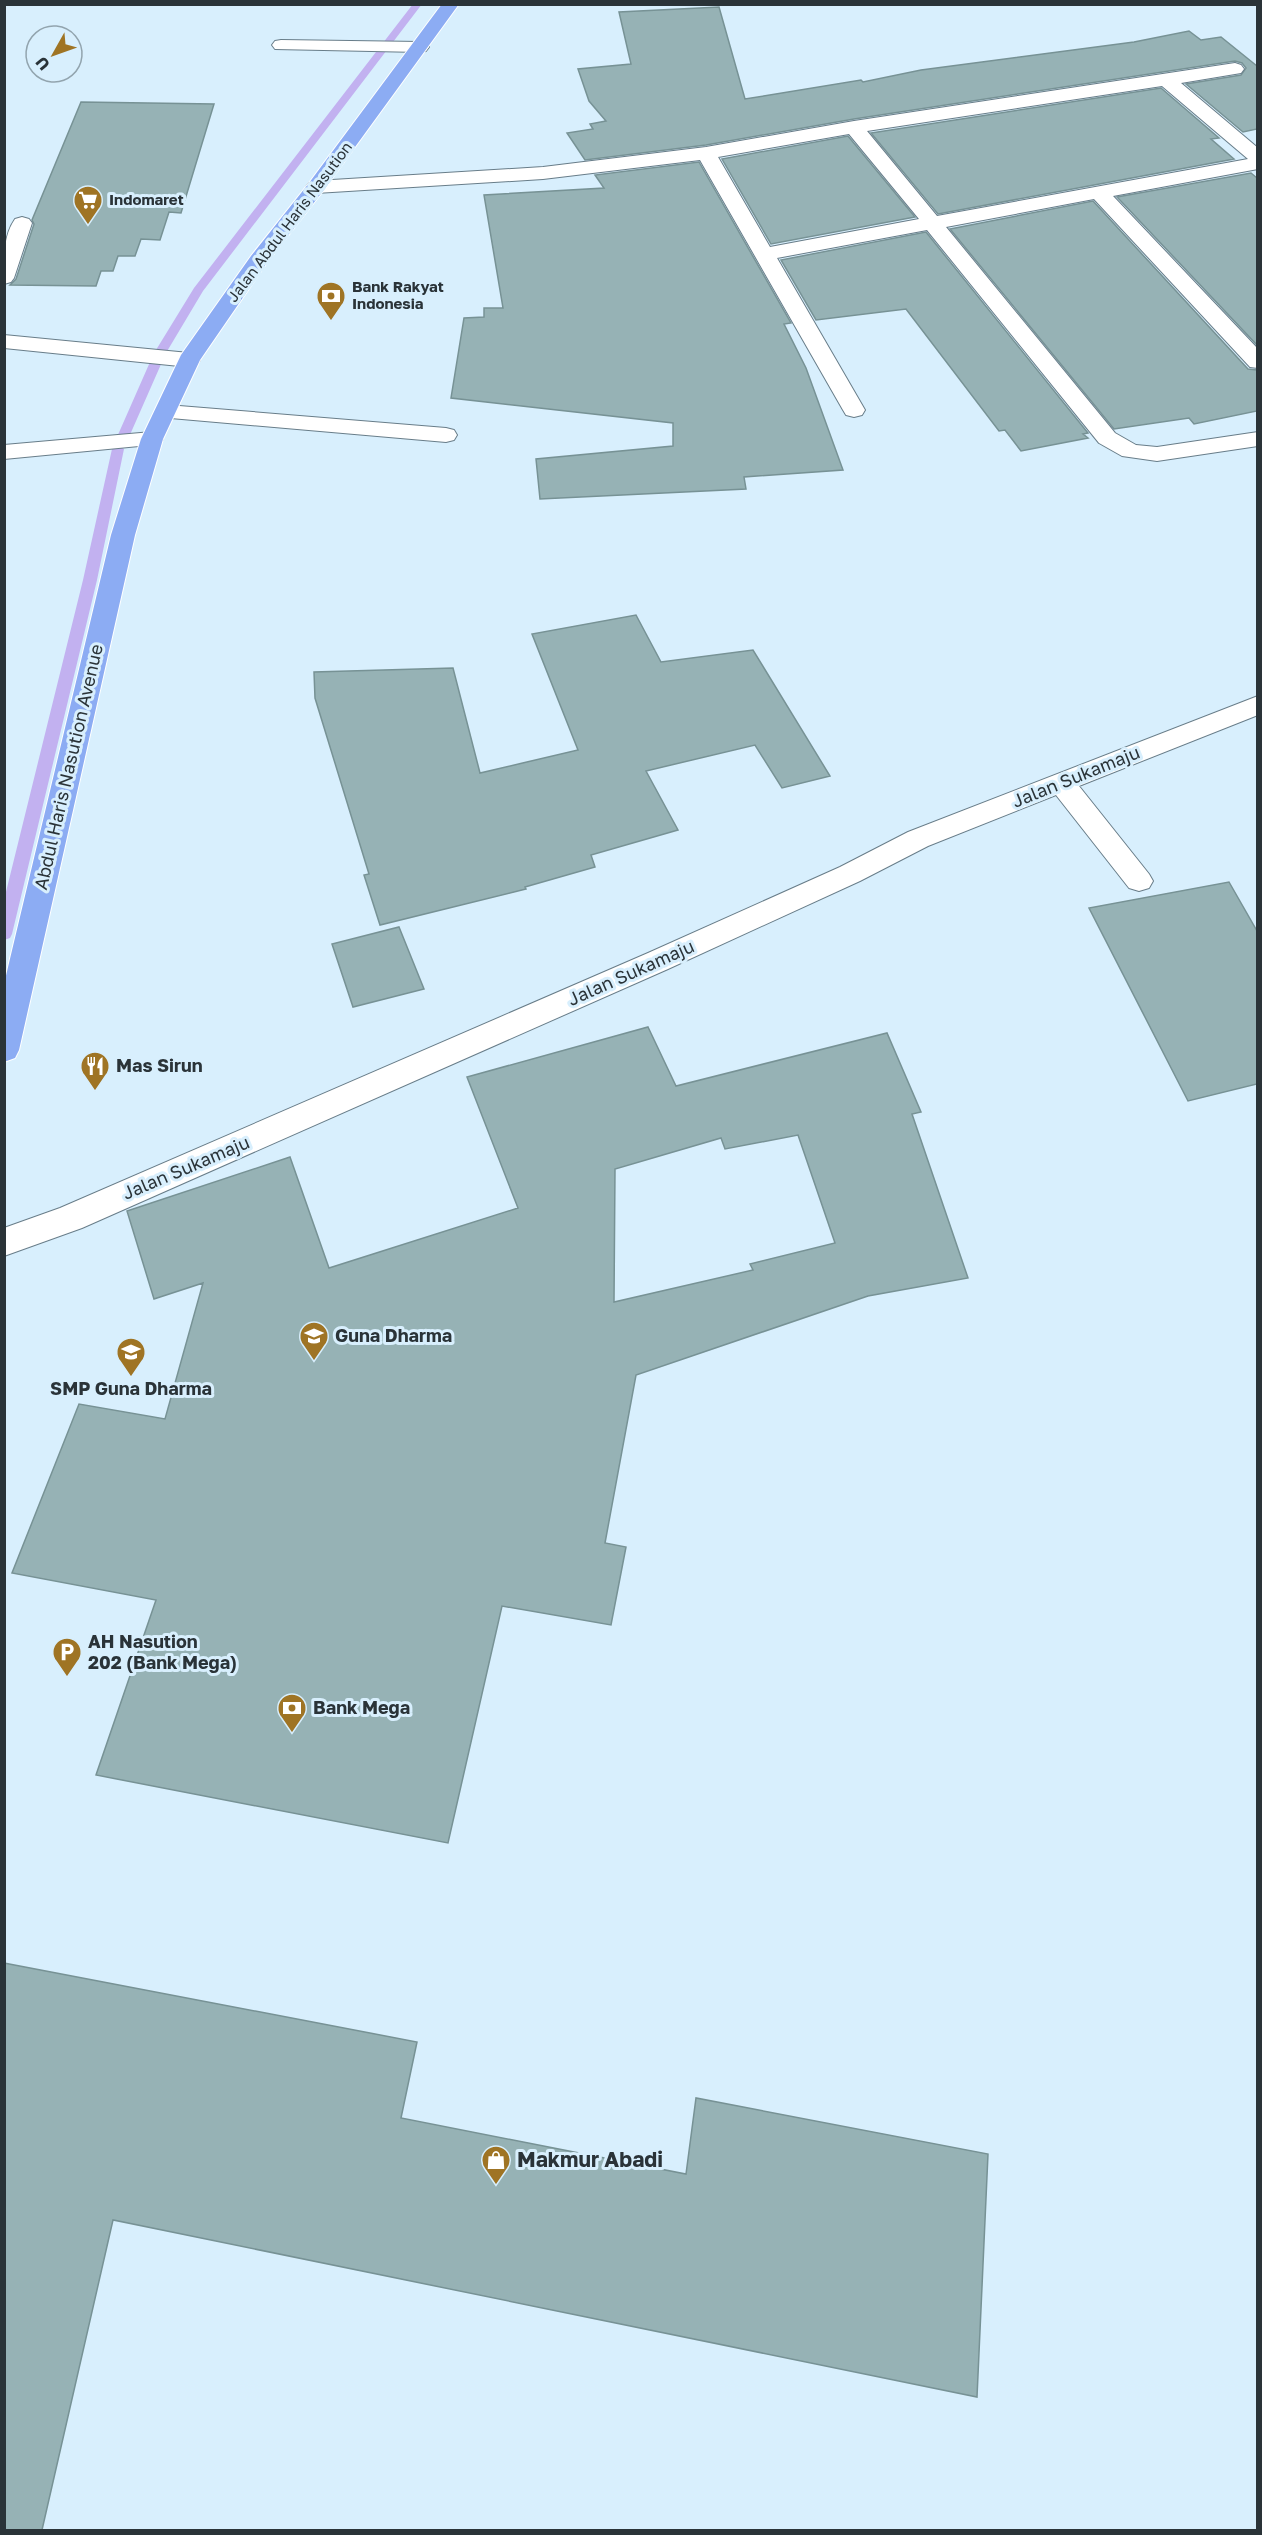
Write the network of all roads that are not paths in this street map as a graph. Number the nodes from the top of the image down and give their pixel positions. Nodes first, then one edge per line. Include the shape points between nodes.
1 (450, 4) edge
2 (281, 45) dead end
3 (420, 47) junction
4 (1235, 69) dead end
5 (1165, 79) junction
6 (854, 127) junction
7 (706, 153) junction
8 (1257, 158) edge
9 (1257, 163) edge
10 (316, 187) junction
11 (1098, 192) junction
12 (22, 222) dead end
13 (932, 223) junction
14 (764, 254) junction
15 (4, 278) edge
16 (4, 341) edge
17 (189, 360) junction
18 (1257, 362) edge
19 (854, 410) dead end
20 (167, 412) junction
21 (446, 435) dead end
22 (1257, 439) edge
23 (150, 447) junction
24 (4, 452) edge
25 (138, 484) joint
26 (1257, 705) edge
27 (1061, 783) junction
28 (1138, 881) dead end
29 (4, 1050) edge
30 (4, 1242) edge

1 - 3 highway, Jalan Abdul Haris Nasution
2 - 3 street
3 - 10 highway, Jalan Abdul Haris Nasution
4 - 5 street
5 - 6 street
5 - 8 street
6 - 7 street
6 - 13 street
7 - 10 street via 543,173
7 - 14 street
9 - 11 street
10 - 17 highway, Jalan Abdul Haris Nasution via 258,260
11 - 13 street
11 - 18 street
12 - 15 street
13 - 14 street
13 - 22 street via 1107,438 1130,451 1157,454
14 - 19 street
16 - 17 street
17 - 20 highway, Jalan Abdul Haris Nasution
20 - 21 street
20 - 23 highway, Jalan Abdul Haris Nasution
23 - 24 street
23 - 25 highway, Jalan Abdul Haris Nasution
25 - 29 highway, Abdul Haris Nasution Avenue via 120,546
26 - 27 street, Jalan Sukamaju
27 - 28 street
27 - 30 street, Jalan Sukamaju via 918,839 680,952 71,1218

